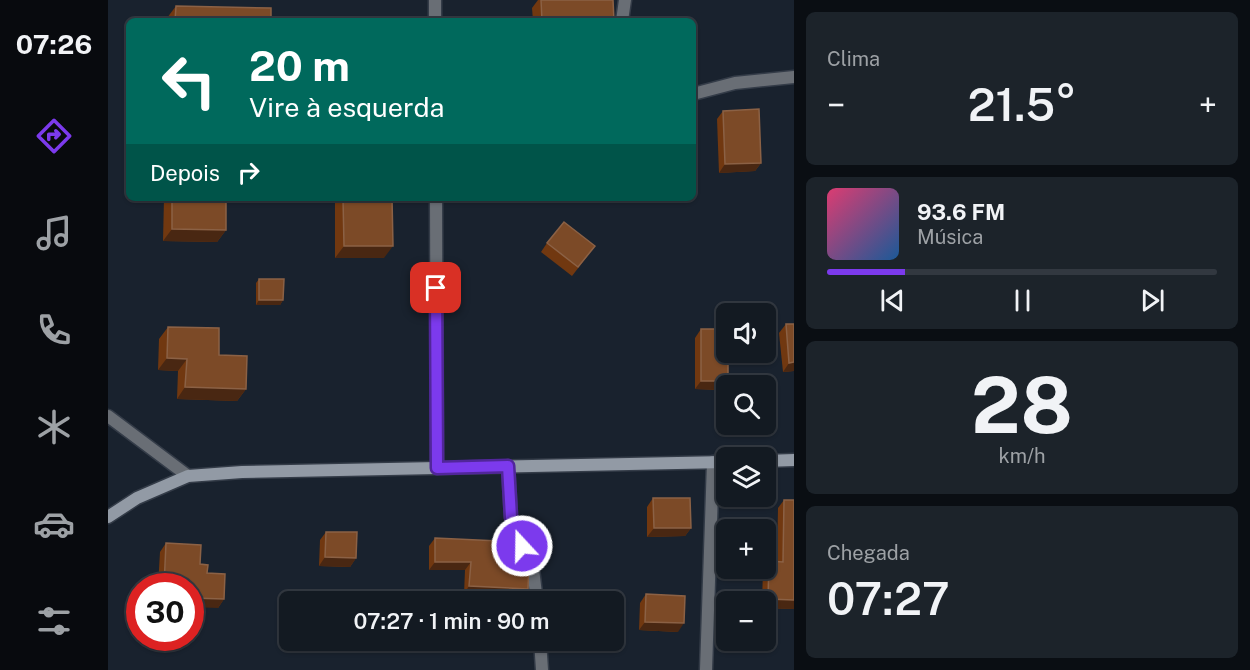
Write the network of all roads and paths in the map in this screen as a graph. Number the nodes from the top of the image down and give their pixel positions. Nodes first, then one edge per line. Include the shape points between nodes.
1 (435, 0) edge
2 (625, 0) edge
3 (435, 18) edge
4 (622, 18) edge
5 (794, 76) edge
6 (696, 93) edge
7 (436, 201) edge
8 (108, 416) edge
9 (794, 460) edge
10 (776, 461) edge
11 (716, 462) edge
12 (508, 466) junction
13 (437, 468) junction
14 (188, 476) junction
15 (717, 507) edge
16 (108, 517) edge
17 (536, 591) edge
18 (541, 651) edge
19 (542, 670) edge
20 (706, 670) edge

1 - 3 street
2 - 4 street
5 - 6 street via 735,83
7 - 13 street
8 - 14 street
9 - 10 main road
11 - 12 main road
12 - 13 main road
12 - 17 street via 511,517 533,569
13 - 14 main road
14 - 16 main road via 137,498
15 - 20 street
18 - 19 street

